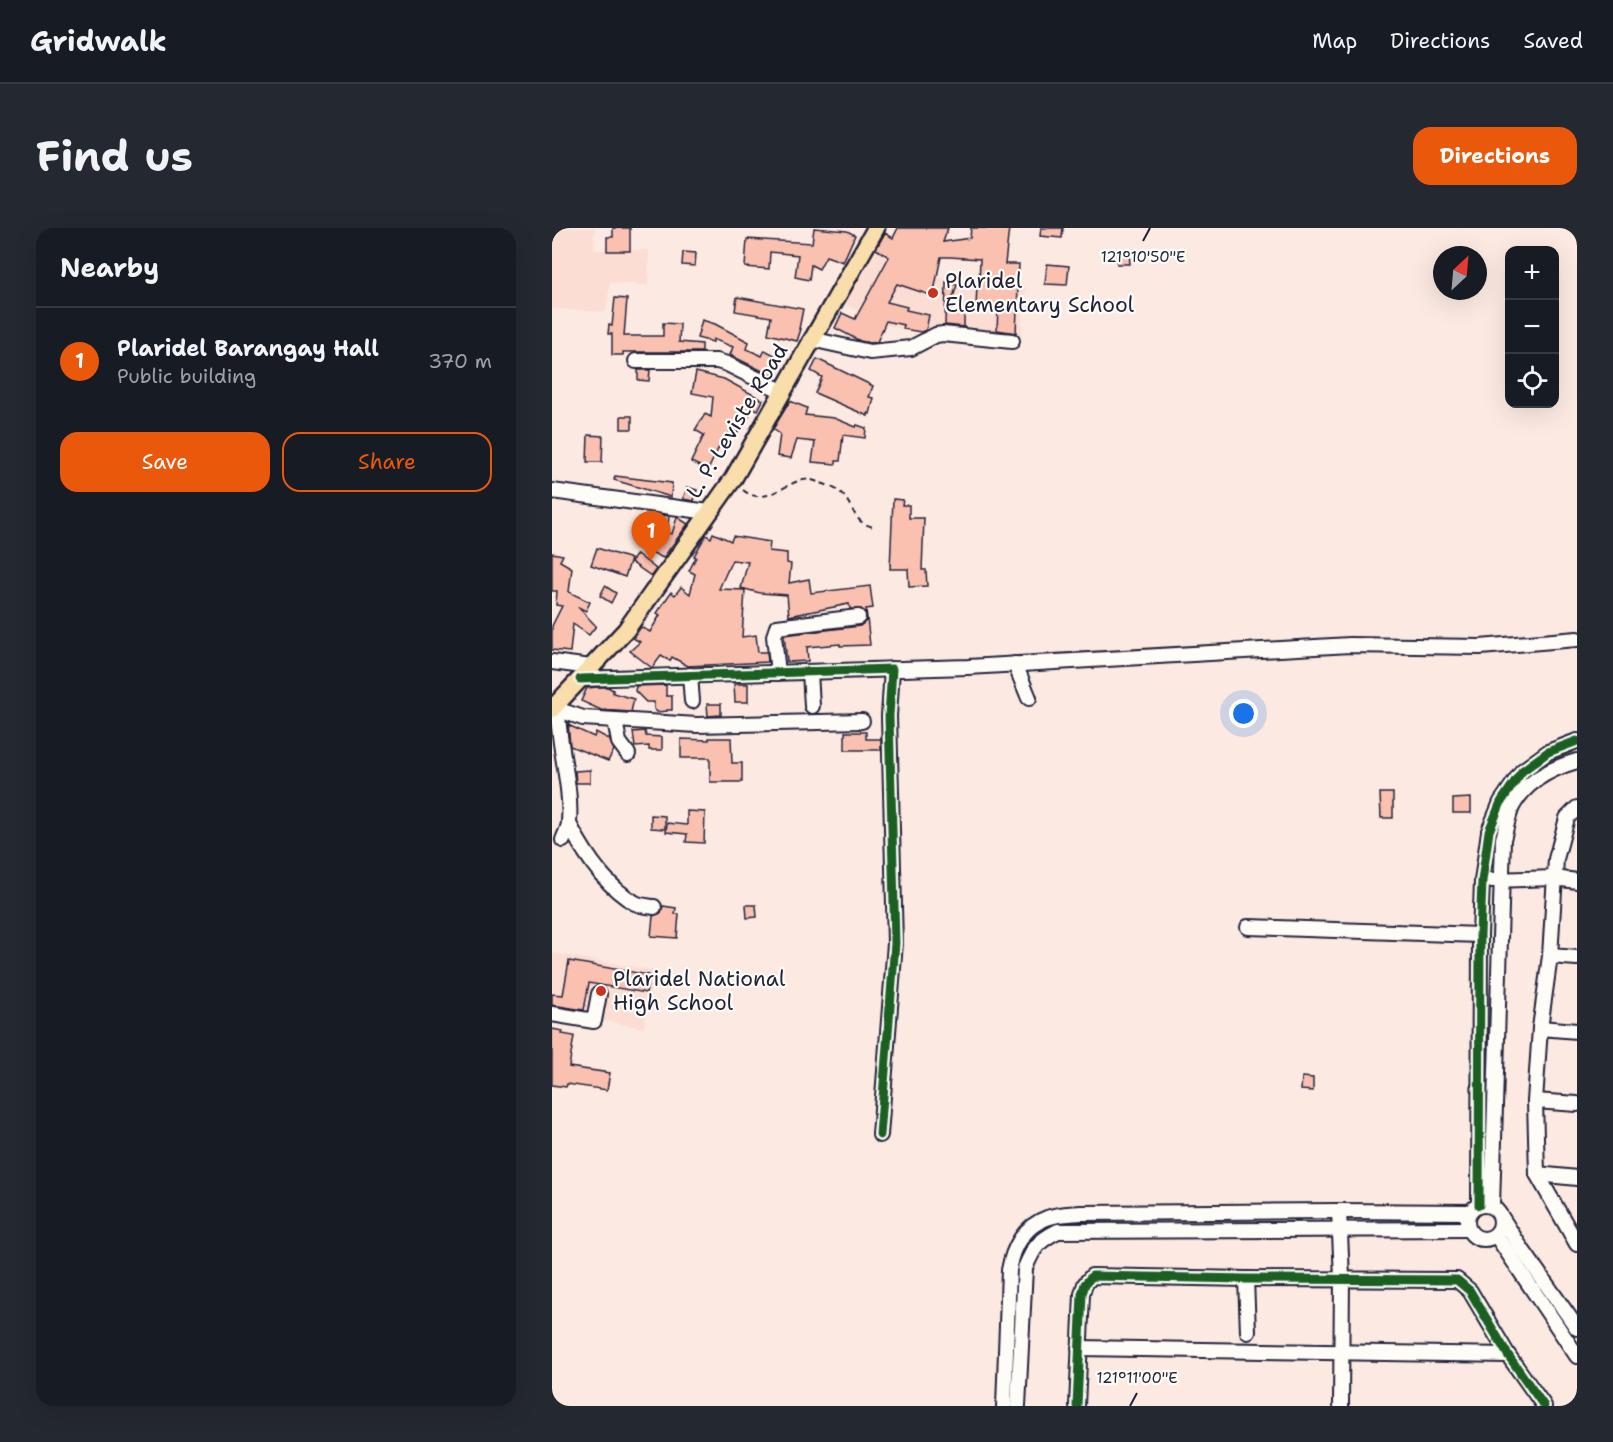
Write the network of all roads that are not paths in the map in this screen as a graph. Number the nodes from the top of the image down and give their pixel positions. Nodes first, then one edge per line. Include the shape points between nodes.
1 (876, 228) edge
2 (812, 339) junction
3 (1012, 341) dead end
4 (636, 361) dead end
5 (782, 392) junction
6 (552, 491) edge
7 (710, 512) junction
8 (858, 617) dead end
9 (1577, 639) edge
10 (552, 662) edge
11 (1015, 664) junction
12 (892, 669) junction
13 (810, 672) junction
14 (585, 673) junction
15 (778, 673) junction
16 (690, 675) junction
17 (1029, 698) dead end
18 (692, 701) dead end
19 (555, 705) edge
20 (812, 705) dead end
21 (615, 720) junction
22 (862, 720) dead end
23 (1577, 741) edge
24 (628, 754) dead end
25 (1577, 761) edge
26 (1577, 808) edge
27 (569, 824) junction
28 (563, 840) dead end
29 (1554, 878) junction
30 (1500, 879) junction
31 (1482, 880) junction
32 (1577, 880) edge
33 (654, 907) dead end
34 (1248, 927) dead end
35 (1480, 935) junction
36 (1550, 956) junction
37 (1577, 958) edge
38 (598, 994) dead end
39 (552, 1014) edge
40 (1540, 1028) junction
41 (1577, 1031) edge
42 (1535, 1101) junction
43 (1577, 1104) edge
44 (880, 1135) dead end
45 (1537, 1174) junction
46 (1577, 1178) edge
47 (1485, 1209) junction
48 (1339, 1210) junction
49 (1468, 1229) junction
50 (1341, 1230) junction
51 (1496, 1235) junction
52 (1577, 1244) edge
53 (1342, 1278) junction
54 (1246, 1279) junction
55 (1577, 1328) edge
56 (1248, 1332) dead end
57 (1079, 1348) junction
58 (1340, 1352) junction
59 (1508, 1355) junction
60 (1577, 1356) edge
61 (1004, 1406) edge
62 (1018, 1406) edge
63 (1077, 1406) edge
64 (1341, 1406) edge
65 (1544, 1406) edge

1 - 2 main road, L. P. Leviste Road
2 - 3 street via 870,352 911,348 936,334
2 - 5 main road, L. P. Leviste Road
4 - 5 street via 717,361
5 - 7 main road, L. P. Leviste Road
6 - 7 street
7 - 14 main road, L. P. Leviste Road via 626,630
8 - 15 street via 777,627 774,636
9 - 11 street via 1480,647 1350,645
10 - 14 street
11 - 12 street
11 - 17 street
12 - 13 street
12 - 44 street via 889,716 895,944
13 - 15 street
13 - 20 street
14 - 16 street
14 - 19 main road, L. P. Leviste Road
15 - 16 street
16 - 18 street
19 - 21 street via 584,718
19 - 27 street
21 - 22 street via 697,725
21 - 24 street via 619,742
23 - 31 street via 1548,752 1522,771 1501,802 1489,831
25 - 30 street via 1556,767 1531,783 1513,807 1503,839
26 - 29 street via 1567,818 1561,836
27 - 28 street
27 - 33 street via 580,847 613,885 637,904
29 - 30 street
29 - 32 street
29 - 36 street
30 - 31 street
30 - 47 street
31 - 35 street
34 - 35 street
35 - 47 street
36 - 37 street
36 - 40 street
38 - 39 street via 594,1021
40 - 41 street
40 - 42 street
42 - 43 street
42 - 45 street
45 - 46 street
45 - 52 street
47 - 48 street
47 - 49 street via 1467,1220
47 - 51 street via 1502,1226
47 - 55 street via 1521,1248
48 - 50 street
48 - 61 street via 1081,1213 1047,1218 1031,1227 1012,1255
49 - 50 street
49 - 51 street via 1475,1237 1486,1240
50 - 53 street
50 - 62 street via 1058,1231 1042,1239 1025,1268
51 - 60 street
53 - 54 street
53 - 58 street
53 - 59 street via 1457,1280 1470,1291
54 - 56 street
54 - 57 street via 1092,1276 1082,1294
57 - 58 street
57 - 63 street
58 - 59 street
58 - 64 street
59 - 65 street

